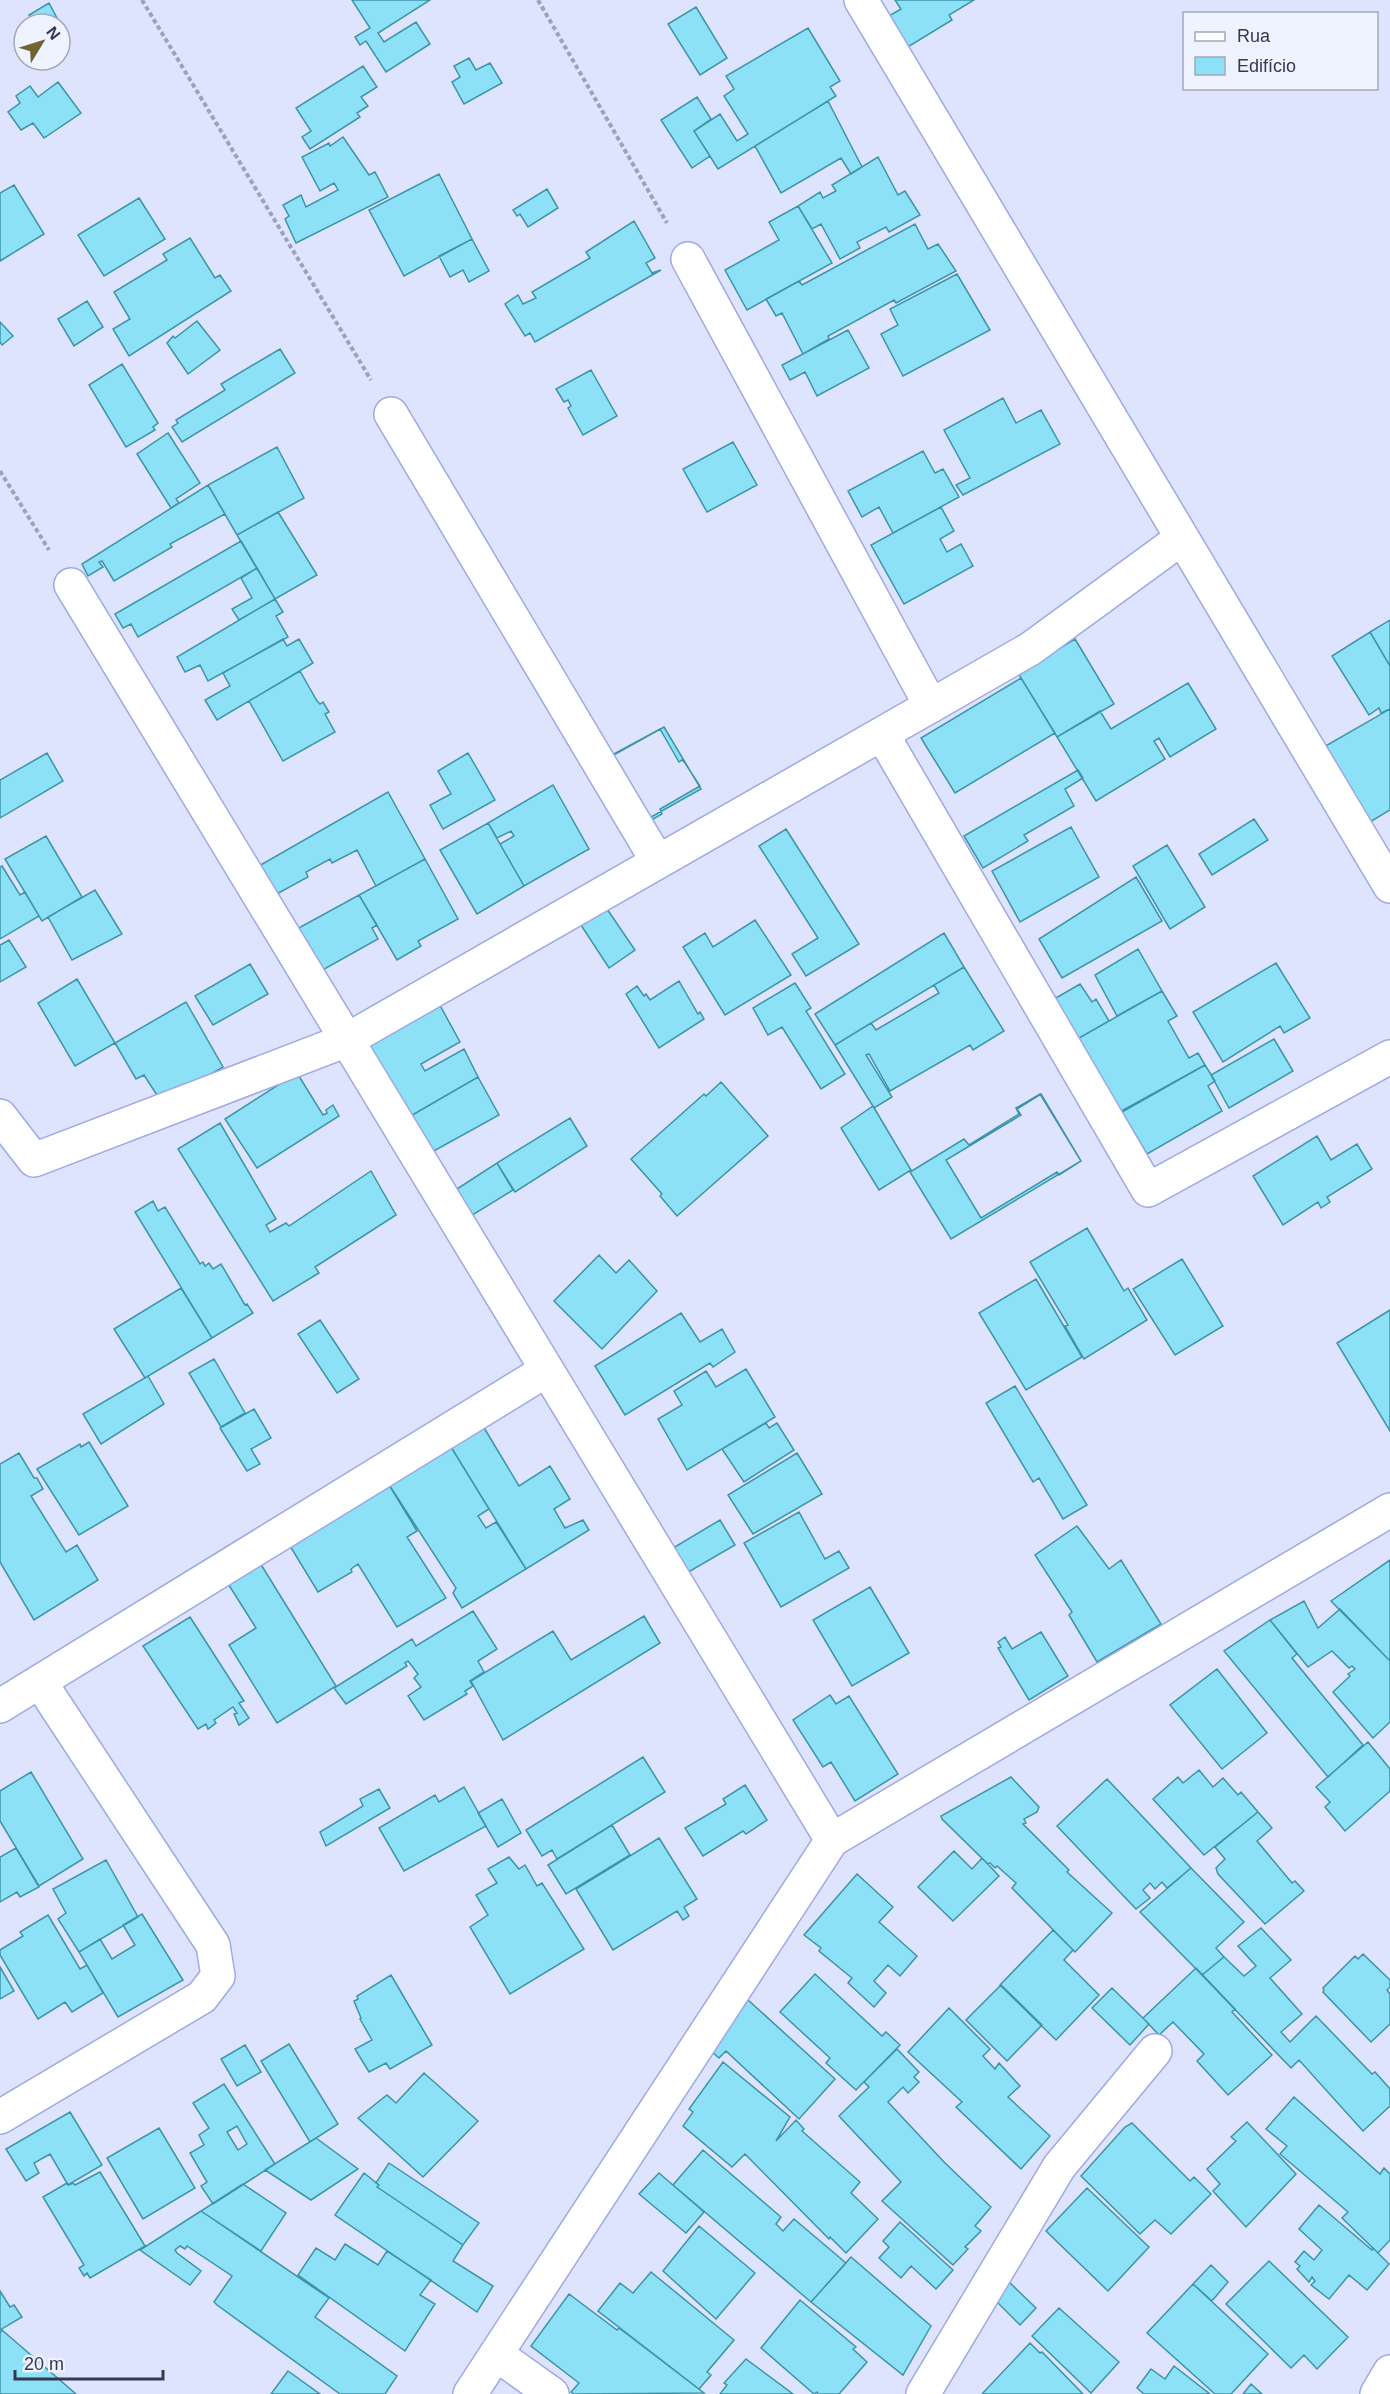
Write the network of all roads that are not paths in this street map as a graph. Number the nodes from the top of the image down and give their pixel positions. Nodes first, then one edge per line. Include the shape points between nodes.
1 (861, 0) edge
2 (688, 259) road end
3 (391, 414) road end
4 (1182, 538) junction
5 (71, 585) road end
6 (931, 706) junction
7 (882, 734) junction
8 (1380, 848) edge
9 (658, 862) junction
10 (1390, 886) edge
11 (347, 1040) junction
12 (1390, 1057) edge
13 (0, 1116) edge
14 (547, 1370) junction
15 (1390, 1510) edge
16 (40, 1682) junction
17 (0, 1706) edge
18 (832, 1840) junction
19 (1155, 2051) dead end
20 (0, 2117) edge
21 (496, 2354) junction
22 (1390, 2372) edge
23 (470, 2394) edge
24 (552, 2394) edge
25 (923, 2394) edge
26 (1377, 2394) edge

1 - 4 street
2 - 6 street
3 - 9 street
4 - 6 street via 1030,649
4 - 8 street
5 - 11 street
6 - 7 street
7 - 9 street
7 - 12 street via 1148,1190
8 - 10 street
9 - 11 street
11 - 13 street via 34,1160
11 - 14 street
14 - 16 street
14 - 18 street
15 - 18 street
16 - 17 street
16 - 20 street via 213,1945 218,1976 202,1996
18 - 21 street
19 - 25 street via 1059,2167
21 - 23 street
21 - 24 street
22 - 26 street

